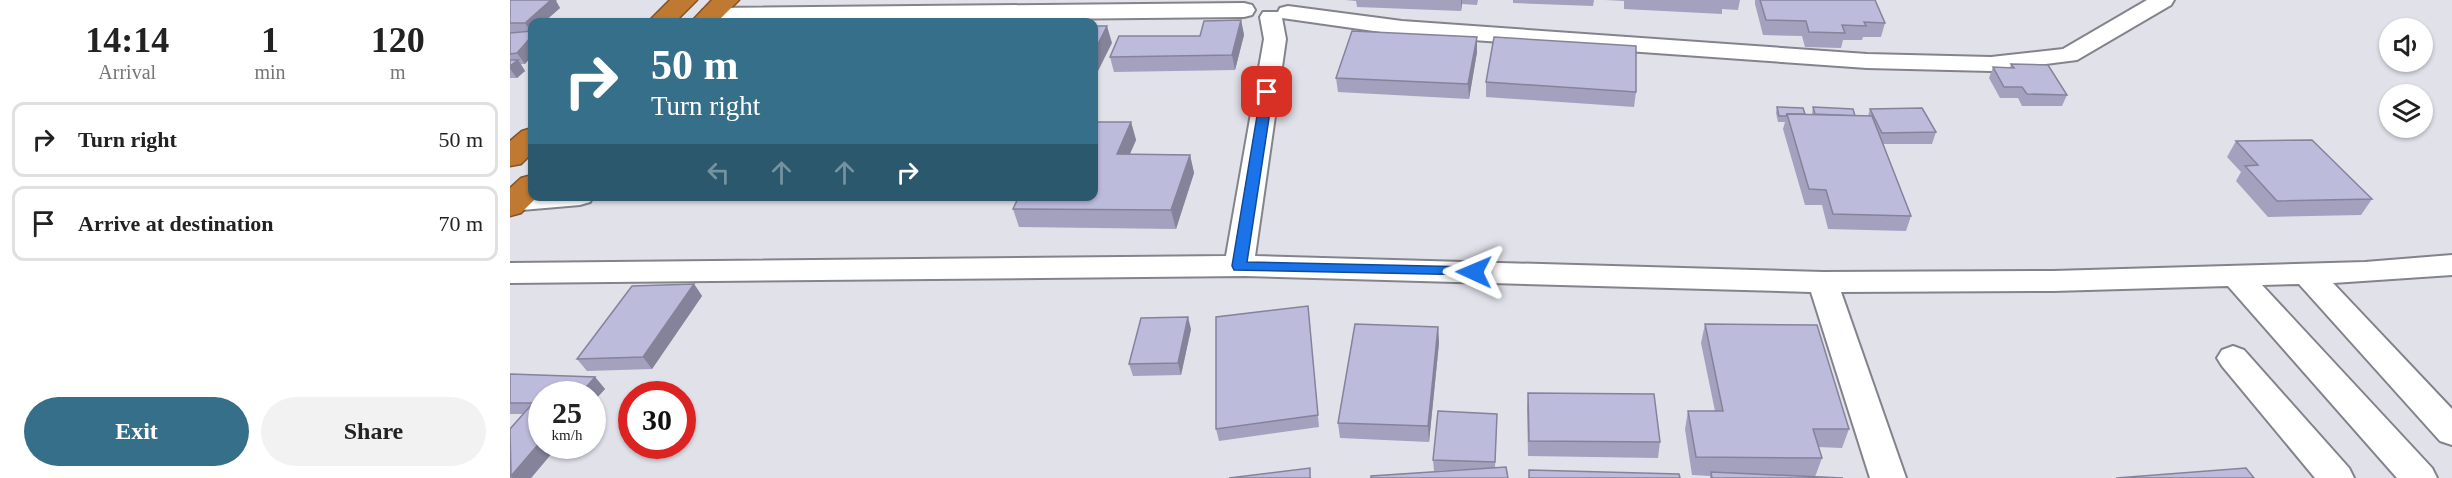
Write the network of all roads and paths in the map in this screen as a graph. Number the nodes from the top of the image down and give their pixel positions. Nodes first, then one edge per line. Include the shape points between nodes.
1 (685, 0) edge
2 (2163, 0) edge
3 (1244, 5) edge
4 (1286, 10) edge
5 (714, 13) edge
6 (665, 18) edge
7 (528, 141) edge
8 (510, 157) edge
9 (2452, 265) edge
10 (1239, 266) junction
11 (510, 273) edge
12 (2307, 274) junction
13 (2236, 276) junction
14 (1823, 282) junction
15 (2233, 357) dead end
16 (2452, 431) edge
17 (1888, 478) edge
18 (2336, 478) edge
19 (2419, 478) edge

1 - 6 highway
2 - 4 street via 2069,55 1991,64 1867,61 1402,28
3 - 4 street via 1260,17
3 - 5 street
4 - 10 street via 1275,39
7 - 8 highway
9 - 12 street
10 - 11 street
10 - 14 street
12 - 13 street
12 - 16 street
13 - 14 street
13 - 19 street
14 - 17 street
15 - 18 street

